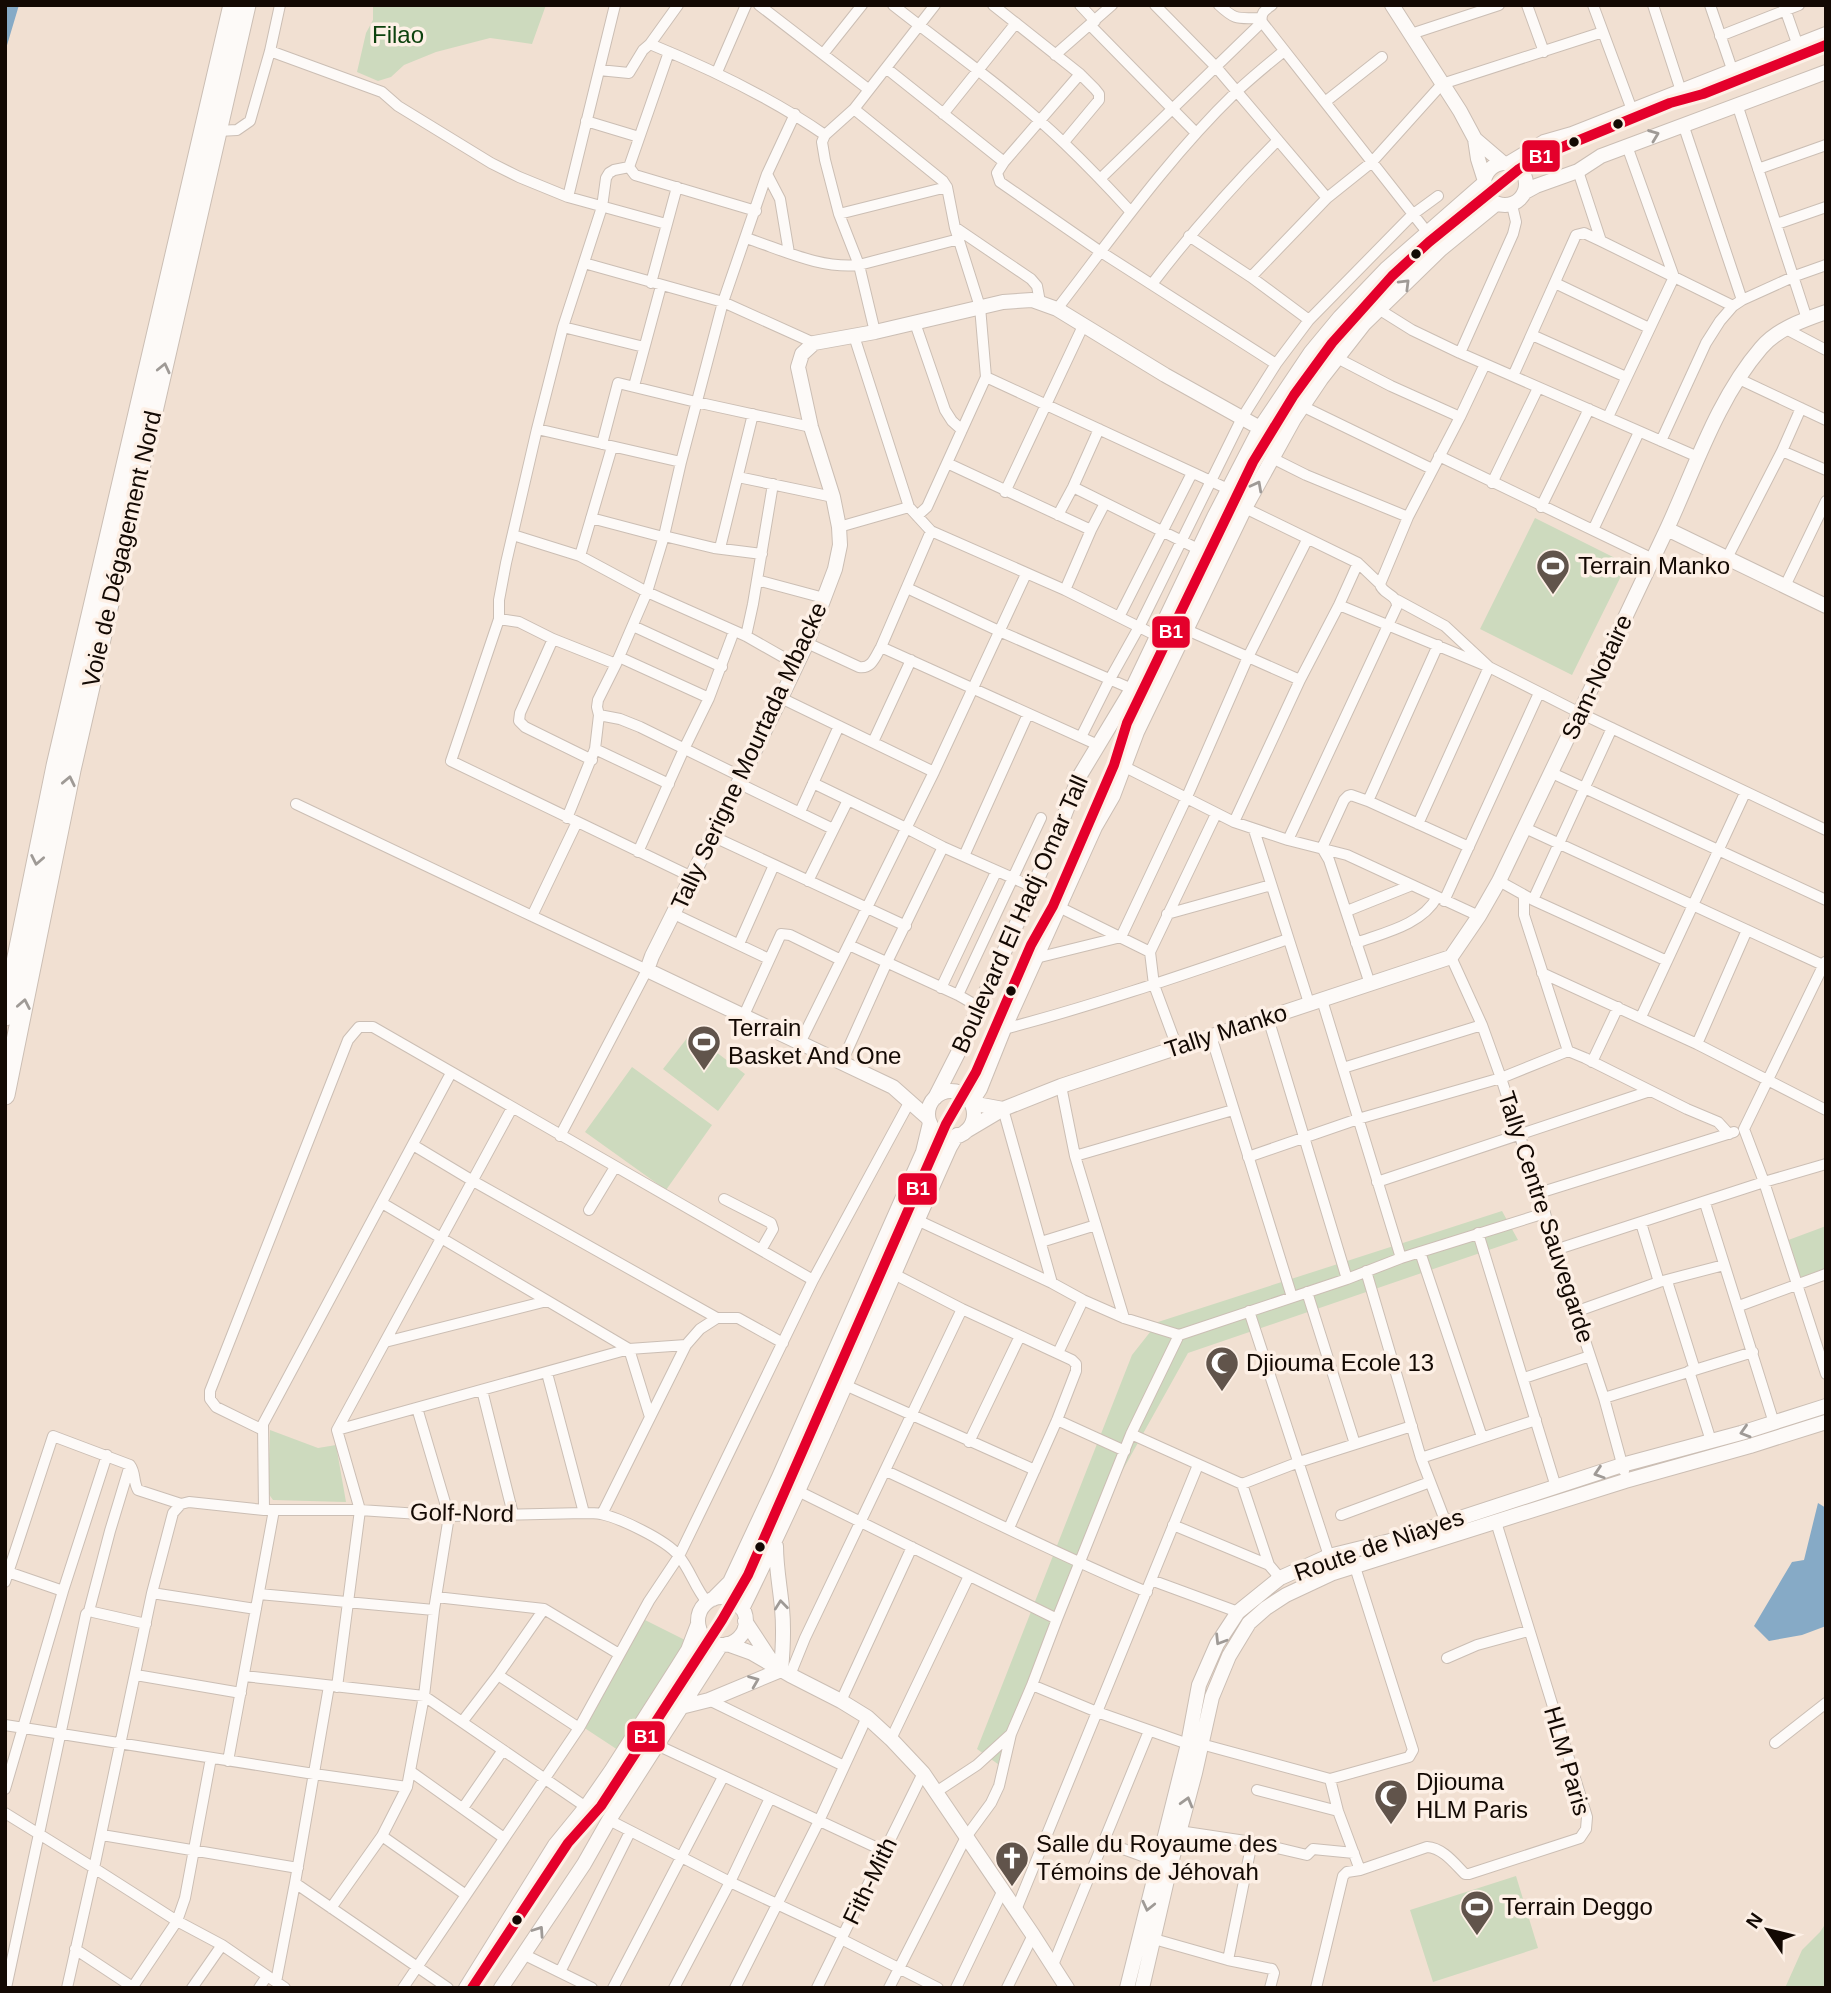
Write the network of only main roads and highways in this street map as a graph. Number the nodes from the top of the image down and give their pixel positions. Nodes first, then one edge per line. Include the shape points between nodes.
1 (233, 5) edge
2 (246, 5) edge
3 (1392, 5) edge
4 (1826, 34) edge
5 (1826, 72) edge
6 (1475, 139) junction
7 (1506, 163) junction
8 (1484, 181) junction
9 (1525, 192) junction
10 (1496, 204) junction
11 (1826, 312) edge
12 (1260, 428) junction
13 (1667, 529) junction
14 (1826, 606) edge
15 (1451, 957) joint
16 (5, 1016) edge
17 (893, 1087) junction
18 (5, 1094) edge
19 (933, 1099) junction
20 (971, 1103) junction
21 (1003, 1109) junction
22 (929, 1120) junction
23 (962, 1133) junction
24 (1826, 1406) edge
25 (1826, 1422) edge
26 (775, 1541) junction
27 (710, 1600) junction
28 (743, 1615) junction
29 (698, 1624) junction
30 (724, 1644) junction
31 (782, 1670) junction
32 (681, 1707) junction
33 (1195, 1744) junction
34 (466, 1988) edge
35 (501, 1988) edge
36 (1067, 1988) edge
37 (1127, 1988) edge
38 (1142, 1988) edge

1 -> 16 highway, Voie de Dégagement Nord via 59,753
18 -> 2 highway, Voie de Dégagement Nord via 71,770
3 - 6 main road
4 - 7 main road, Boulevard El Hadj Omar Tall via 1544,142
9 -> 5 main road via 1578,171 1601,156
6 - 7 main road
6 - 8 main road
7 - 8 main road, Boulevard El Hadj Omar Tall via 1491,167
7 - 9 main road via 1525,177
8 - 10 main road via 1486,195
8 - 12 main road, Boulevard El Hadj Omar Tall via 1340,317
9 - 10 main road via 1512,205
20 -> 10 main road, Boulevard El Hadj Omar Tall via 1125,767 1136,732 1245,508 1302,406 1364,324 1441,249
11 - 13 main road, Sam-Notaire via 1786,329 1763,345 1739,379 1698,457
12 - 17 main road, Tally Serigne Mourtada Mbacke via 1057,309 1032,300 814,343 802,354 798,363 811,427 839,527 838,557 797,665 647,970
12 - 19 main road, Boulevard El Hadj Omar Tall via 1132,688 1079,777 962,1045
13 - 14 main road
13 - 15 main road, Sam-Notaire via 1499,881
15 - 21 main road, Tally Manko
17 - 19 main road
17 - 22 main road
19 - 20 main road via 954,1091
19 - 22 main road
20 - 21 main road
20 - 23 main road via 974,1115
21 - 23 main road, Tally Manko
22 - 23 main road via 941,1135
22 - 27 main road via 923,1152 779,1477 730,1582
23 - 26 main road via 950,1147
24 -> 33 main road, Route de Niayes via 1622,1465 1390,1541 1328,1556 1280,1578 1238,1612 1207,1663 1199,1685
25 - 33 main road, Route de Niayes via 1333,1573 1286,1595 1249,1623 1229,1656
26 - 28 main road
31 -> 26 main road via 783,1620
27 - 28 main road via 729,1598
27 - 29 main road via 700,1612
28 - 30 main road via 740,1636
28 - 31 main road
29 - 30 main road via 705,1639
29 - 34 main road via 688,1650 611,1771 555,1845
30 - 31 main road
30 - 32 main road
32 -> 31 main road
31 - 36 main road via 867,1717 923,1773
35 -> 32 main road
33 -> 37 main road, Route de Niayes via 1158,1862
38 -> 33 main road, Route de Niayes

